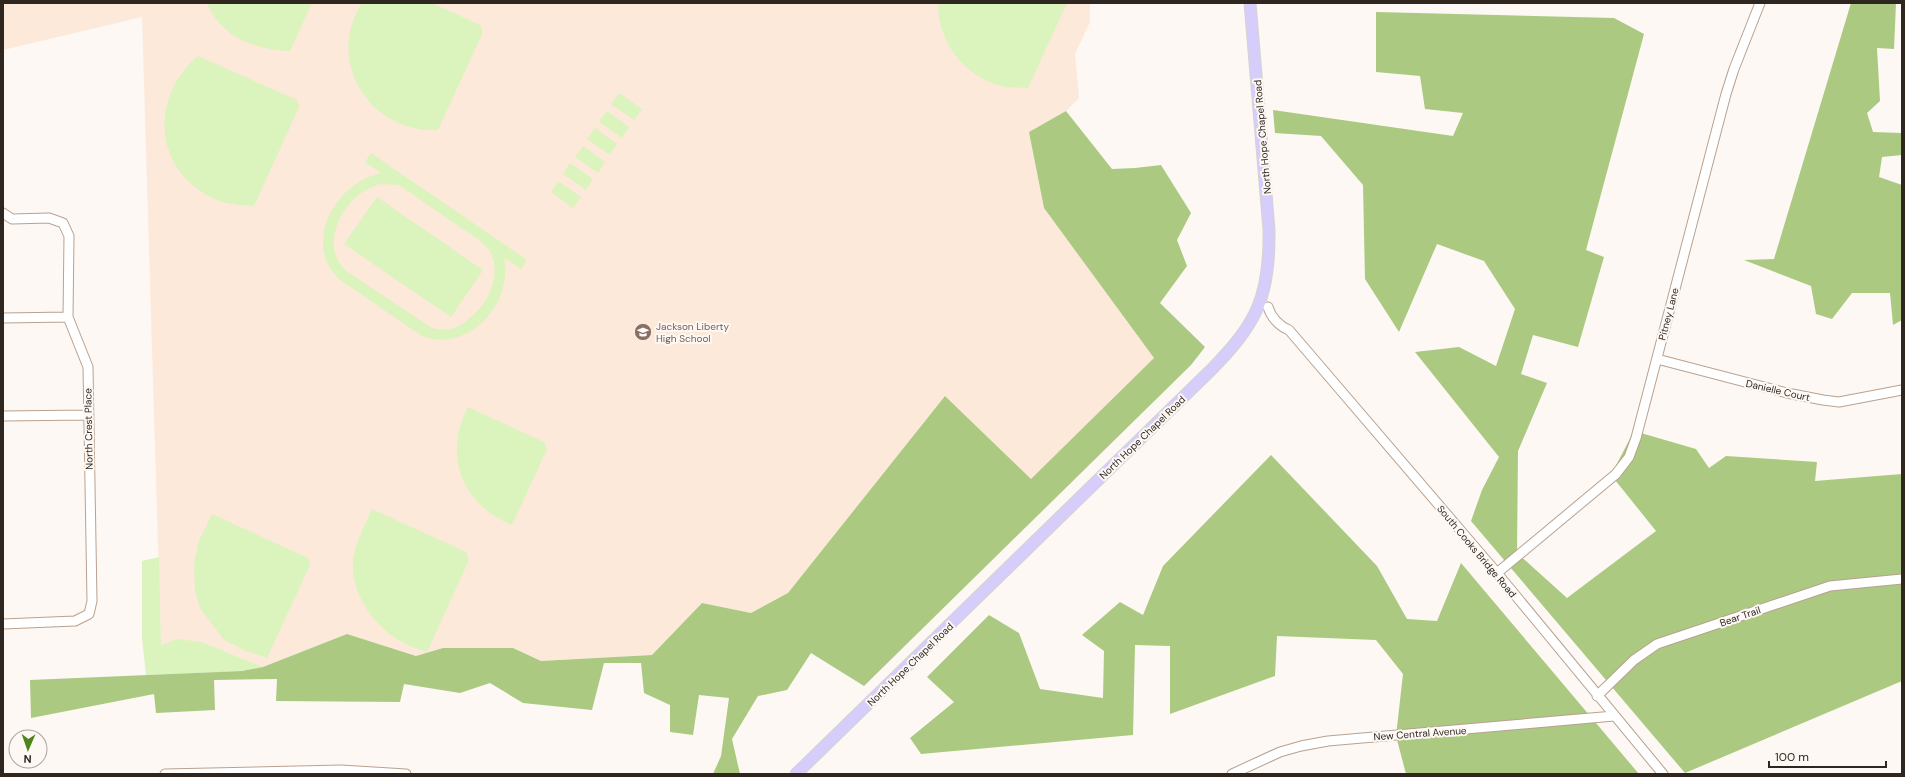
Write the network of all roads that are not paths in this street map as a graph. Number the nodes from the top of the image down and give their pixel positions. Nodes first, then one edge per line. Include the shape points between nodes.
1 (1250, 3) edge
2 (1760, 3) edge
3 (3, 213) edge
4 (1265, 303) junction
5 (68, 317) junction
6 (3, 318) edge
7 (1656, 359) junction
8 (1902, 390) edge
9 (88, 415) junction
10 (3, 416) edge
11 (1497, 573) junction
12 (1902, 579) edge
13 (3, 624) edge
14 (1597, 696) junction
15 (1614, 716) junction
16 (165, 774) edge
17 (406, 774) edge
18 (796, 774) edge
19 (1232, 774) edge
20 (1663, 774) edge

1 - 4 main road, North Hope Chapel Road via 1269,230 1270,255
2 - 7 street, Pitney Lane via 1726,94
3 - 5 street, North Crest Place via 12,219 49,218 63,223 69,236
4 - 11 street, South Cooks Bridge Road via 1270,314 1282,327 1289,330
4 - 18 main road, North Hope Chapel Road via 1234,346 1211,370
5 - 6 street
5 - 9 street, North Crest Place via 88,367
7 - 8 street, Danielle Court via 1822,400 1839,402
7 - 11 street, Pitney Lane via 1636,438 1623,466
9 - 10 street
9 - 13 street, North Crest Place via 92,600 89,614 75,621
11 - 14 street, South Cooks Bridge Road
12 - 14 street, Bear Trail via 1830,586 1657,644 1634,660
14 - 15 street, South Cooks Bridge Road
15 - 19 street, New Central Avenue via 1328,741 1280,752
15 - 20 street, South Cooks Bridge Road
16 - 17 street via 341,770

